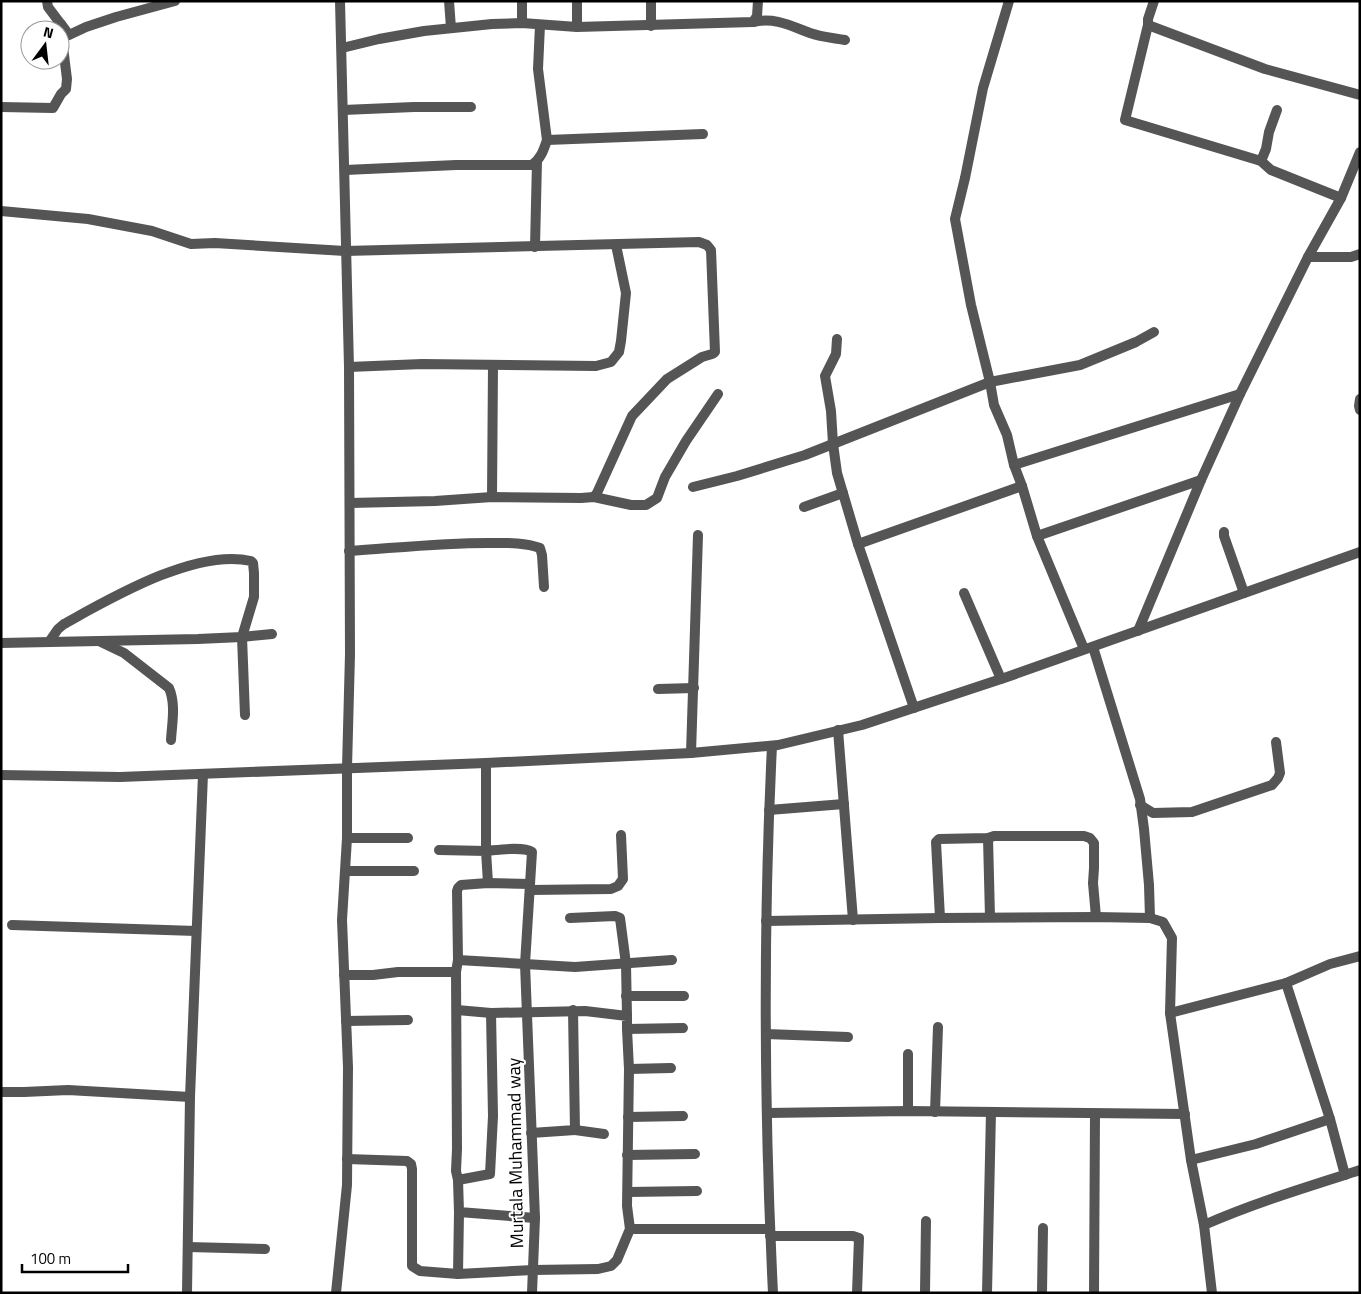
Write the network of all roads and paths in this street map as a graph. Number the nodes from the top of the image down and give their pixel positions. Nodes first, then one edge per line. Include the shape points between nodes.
1 (47, 1) edge
2 (175, 1) edge
3 (340, 1) edge
4 (450, 1) edge
5 (522, 1) edge
6 (577, 1) edge
7 (651, 1) edge
8 (758, 1) edge
9 (1009, 1) edge
10 (1154, 1) edge
11 (58, 20) edge
12 (753, 22) junction
13 (522, 24) junction
14 (1148, 25) junction
15 (540, 26) junction
16 (651, 26) junction
17 (576, 27) junction
18 (451, 28) junction
19 (70, 35) edge
20 (845, 40) dead end
21 (342, 48) junction
22 (66, 70) edge
23 (1360, 95) edge
24 (1, 107) edge
25 (471, 107) dead end
26 (343, 110) junction
27 (1277, 110) dead end
28 (703, 134) dead end
29 (547, 140) junction
30 (1360, 152) edge
31 (1261, 161) junction
32 (537, 162) junction
33 (345, 170) junction
34 (1341, 198) junction
35 (1, 211) edge
36 (616, 245) junction
37 (535, 247) junction
38 (345, 251) junction
39 (1360, 254) edge
40 (1308, 257) junction
41 (1154, 332) dead end
42 (836, 339) dead end
43 (492, 365) junction
44 (349, 367) junction
45 (990, 382) junction
46 (718, 394) dead end
47 (1240, 394) junction
48 (1360, 399) edge
49 (1360, 410) edge
50 (833, 444) junction
51 (1014, 465) junction
52 (1201, 480) junction
53 (1022, 486) junction
54 (693, 487) dead end
55 (843, 493) junction
56 (492, 497) junction
57 (594, 497) junction
58 (350, 503) junction
59 (804, 507) dead end
60 (1224, 532) dead end
61 (698, 535) dead end
62 (1037, 536) junction
63 (858, 544) junction
64 (349, 551) junction
65 (1360, 552) edge
66 (544, 587) dead end
67 (964, 593) dead end
68 (1244, 593) junction
69 (1138, 630) junction
70 (272, 634) dead end
71 (242, 637) junction
72 (98, 641) junction
73 (50, 642) junction
74 (1, 643) edge
75 (1088, 648) junction
76 (1001, 679) junction
77 (694, 688) junction
78 (658, 689) dead end
79 (914, 708) junction
80 (245, 715) dead end
81 (838, 730) junction
82 (171, 740) dead end
83 (1276, 742) dead end
84 (772, 746) junction
85 (692, 753) junction
86 (486, 764) junction
87 (347, 768) junction
88 (1, 774) edge
89 (203, 774) junction
90 (844, 804) junction
91 (1140, 805) junction
92 (769, 810) junction
93 (621, 835) dead end
94 (347, 838) junction
95 (408, 838) dead end
96 (988, 838) junction
97 (439, 850) dead end
98 (486, 851) junction
99 (346, 871) junction
100 (414, 871) dead end
101 (488, 884) junction
102 (530, 887) junction
103 (990, 917) junction
104 (1096, 917) junction
105 (570, 918) dead end
106 (940, 918) junction
107 (1150, 918) junction
108 (853, 920) junction
109 (766, 921) junction
110 (12, 925) dead end
111 (196, 930) junction
112 (1360, 956) edge
113 (458, 960) junction
114 (672, 960) dead end
115 (525, 964) junction
116 (626, 964) junction
117 (456, 972) junction
118 (344, 975) junction
119 (1286, 983) junction
120 (626, 996) junction
121 (684, 996) dead end
122 (456, 1010) junction
123 (573, 1010) junction
124 (491, 1013) junction
125 (528, 1013) junction
126 (1170, 1013) junction
127 (627, 1016) junction
128 (408, 1020) dead end
129 (346, 1021) junction
130 (938, 1026) dead end
131 (683, 1028) dead end
132 (627, 1029) junction
133 (766, 1034) junction
134 (848, 1037) dead end
135 (908, 1054) dead end
136 (671, 1068) dead end
137 (629, 1069) junction
138 (1, 1092) edge
139 (190, 1097) junction
140 (908, 1111) junction
141 (935, 1112) junction
142 (991, 1112) junction
143 (767, 1113) junction
144 (1095, 1114) junction
145 (1184, 1114) junction
146 (683, 1116) dead end
147 (628, 1117) junction
148 (1330, 1119) junction
149 (575, 1130) junction
150 (531, 1133) junction
151 (604, 1134) dead end
152 (695, 1154) dead end
153 (627, 1155) junction
154 (347, 1159) junction
155 (1191, 1160) junction
156 (1360, 1170) edge
157 (1345, 1175) junction
158 (458, 1180) junction
159 (628, 1192) junction
160 (697, 1192) dead end
161 (459, 1212) junction
162 (535, 1218) junction
163 (926, 1222) dead end
164 (1204, 1225) junction
165 (1043, 1228) dead end
166 (630, 1229) junction
167 (770, 1232) junction
168 (188, 1248) junction
169 (265, 1249) dead end
170 (533, 1270) junction
171 (458, 1274) junction
172 (188, 1293) edge
173 (336, 1293) edge
174 (532, 1293) edge
175 (773, 1293) edge
176 (857, 1293) edge
177 (925, 1293) edge
178 (987, 1293) edge
179 (1042, 1293) edge
180 (1094, 1293) edge
181 (1212, 1293) edge

1 - 11 street
2 - 19 street via 116,17
3 - 21 street
4 - 18 street
5 - 13 street
6 - 17 street
7 - 16 street
8 - 12 street via 757,16
9 - 45 street via 984,88 955,219
10 - 14 street
12 - 16 street
12 - 20 street via 772,20 818,36
13 - 15 street
13 - 18 street
14 - 23 street via 1265,69
14 - 31 street via 1125,120
15 - 17 street
15 - 29 street via 538,69
16 - 17 street
18 - 21 street
21 - 26 street
22 - 24 street via 66,89 53,108
25 - 26 street
26 - 33 street
27 - 31 street
28 - 29 street
29 - 32 street
30 - 34 street
31 - 34 street via 1272,170
32 - 33 street via 532,165
32 - 37 street
33 - 38 street
34 - 40 street
35 - 38 street via 88,219 152,231 191,244
36 - 37 street
36 - 43 street via 626,293 619,352 611,362 596,366
36 - 57 street via 699,242 710,246 715,352 667,379 632,416
37 - 38 street
38 - 44 street
39 - 40 street
40 - 47 street
41 - 45 street via 1080,365
42 - 50 street via 836,354 825,376
43 - 44 street
43 - 56 street
44 - 58 street
45 - 50 street
45 - 51 street via 994,405 1007,435
46 - 57 street via 686,441 656,498 646,505 632,505
47 - 51 street
47 - 52 street
48 - 49 street
50 - 54 street
50 - 55 street
51 - 53 street
52 - 62 street
52 - 69 street
53 - 62 street
53 - 63 street
55 - 59 street
55 - 63 street
56 - 57 street
56 - 58 street
58 - 64 street
60 - 68 street
61 - 77 street
62 - 75 street
63 - 79 street
64 - 66 street via 462,543 533,546 540,548 542,555
64 - 87 street
65 - 68 street
67 - 76 street
68 - 69 street
69 - 75 street
70 - 71 street
71 - 72 street
71 - 73 street via 254,597 254,573 251,561 236,559 194,564 131,588 64,624
71 - 80 street
72 - 73 street
72 - 82 street via 124,653 170,688 173,702
73 - 74 street
75 - 76 street
75 - 91 street
76 - 79 street
77 - 78 street
77 - 85 street
79 - 81 street
81 - 84 street
81 - 90 street
83 - 91 street via 1280,774 1272,785 1192,812 1153,813
84 - 85 street
84 - 92 street
85 - 86 street
86 - 87 street
86 - 98 street
87 - 89 street
87 - 94 street
88 - 89 street via 120,777
89 - 111 street
90 - 92 street
90 - 108 street
91 - 107 street
92 - 109 street
93 - 102 street via 624,879 618,886 611,889
94 - 95 street
94 - 99 street
96 - 103 street
96 - 104 street via 1090,838 1094,843
96 - 106 street via 939,839 936,842
97 - 98 street
98 - 101 street
98 - 102 street, Murtala Muhammad way via 530,850
99 - 100 street
99 - 118 street via 342,920
101 - 102 street
101 - 113 street via 461,885 458,888
102 - 115 street, Murtala Muhammad way
103 - 104 street
103 - 106 street
104 - 107 street
105 - 116 street via 620,918
106 - 108 street
107 - 126 street via 1163,922 1172,938
108 - 109 street
109 - 133 street
110 - 111 street
111 - 139 street
112 - 119 street via 1330,964
113 - 115 street
113 - 117 street
114 - 116 street
115 - 116 street via 575,967
115 - 125 street, Murtala Muhammad way
116 - 120 street
117 - 118 street
117 - 122 street
118 - 129 street
119 - 126 street
119 - 148 street
120 - 121 street
120 - 127 street
122 - 124 street
122 - 158 street
123 - 125 street
123 - 127 street
123 - 149 street
124 - 125 street
124 - 158 street via 490,1174
125 - 150 street, Murtala Muhammad way
126 - 145 street
127 - 132 street
128 - 129 street
129 - 154 street
130 - 141 street
131 - 132 street
132 - 137 street
133 - 134 street
133 - 143 street
135 - 140 street
136 - 137 street
137 - 147 street
138 - 139 street via 68,1090
139 - 168 street
140 - 141 street
140 - 143 street
141 - 142 street
142 - 144 street
142 - 178 street
143 - 167 street
144 - 145 street
144 - 180 street
145 - 155 street
146 - 147 street
147 - 153 street
148 - 155 street via 1256,1144
148 - 157 street
149 - 150 street
149 - 151 street
150 - 162 street, Murtala Muhammad way
152 - 153 street
153 - 159 street
154 - 171 street via 410,1164 412,1266 420,1272
154 - 173 street
155 - 164 street
156 - 157 street
157 - 164 street via 1289,1192
158 - 161 street
159 - 160 street
159 - 166 street
161 - 162 street
161 - 171 street
162 - 170 street, Murtala Muhammad way
163 - 177 street
164 - 181 street
165 - 179 street
166 - 167 street
166 - 170 street via 617,1260 611,1266
167 - 175 street
167 - 176 street via 859,1238
168 - 169 street
168 - 172 street
170 - 171 street
170 - 174 street, Murtala Muhammad way

